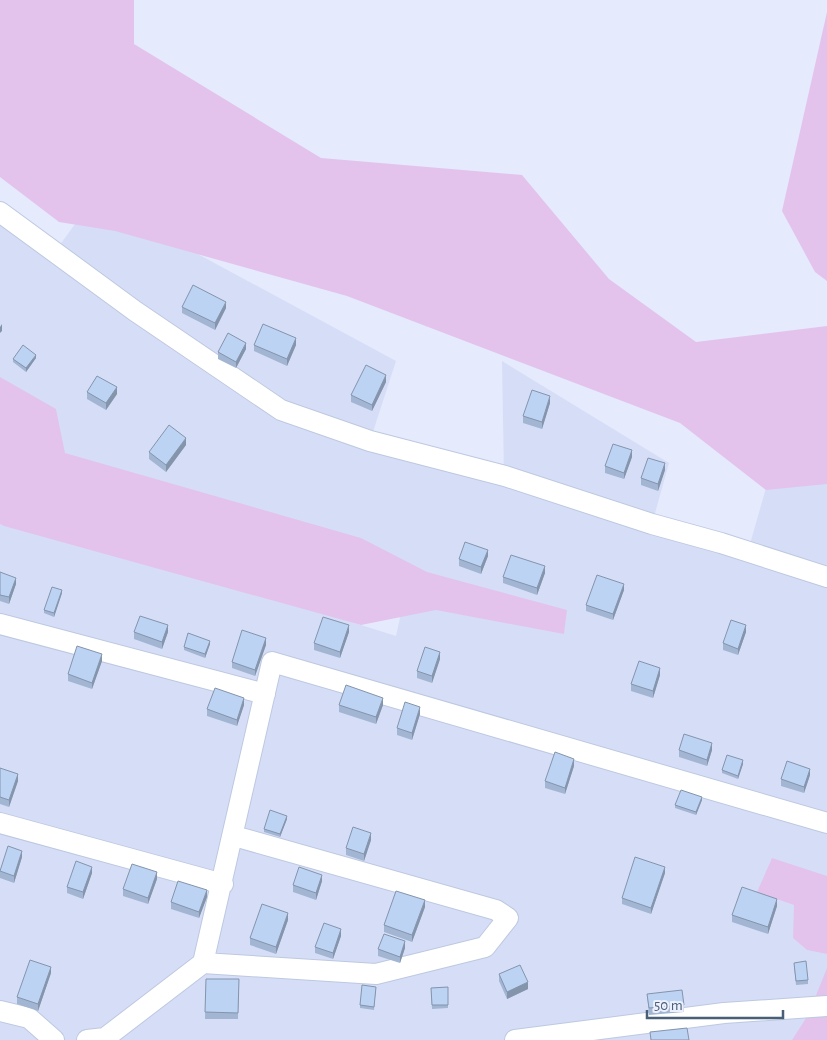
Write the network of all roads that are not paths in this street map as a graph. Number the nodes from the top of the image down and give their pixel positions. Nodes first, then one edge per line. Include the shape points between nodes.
1 (0, 212) edge
2 (827, 577) edge
3 (0, 624) edge
4 (265, 694) junction
5 (0, 823) edge
6 (827, 823) edge
7 (234, 836) junction
8 (223, 884) junction
9 (203, 963) junction
10 (827, 1006) edge
11 (0, 1011) edge
12 (54, 1040) edge
13 (87, 1040) edge
14 (515, 1040) edge

1 - 2 street via 135,311 281,410 370,441 504,476
3 - 4 street
4 - 6 street via 272,662
4 - 7 street
5 - 8 street
7 - 8 street
7 - 9 street via 496,910 508,918 485,947 376,974
8 - 9 street
9 - 13 street via 105,1038
10 - 14 street via 724,1012
11 - 12 street via 28,1018

